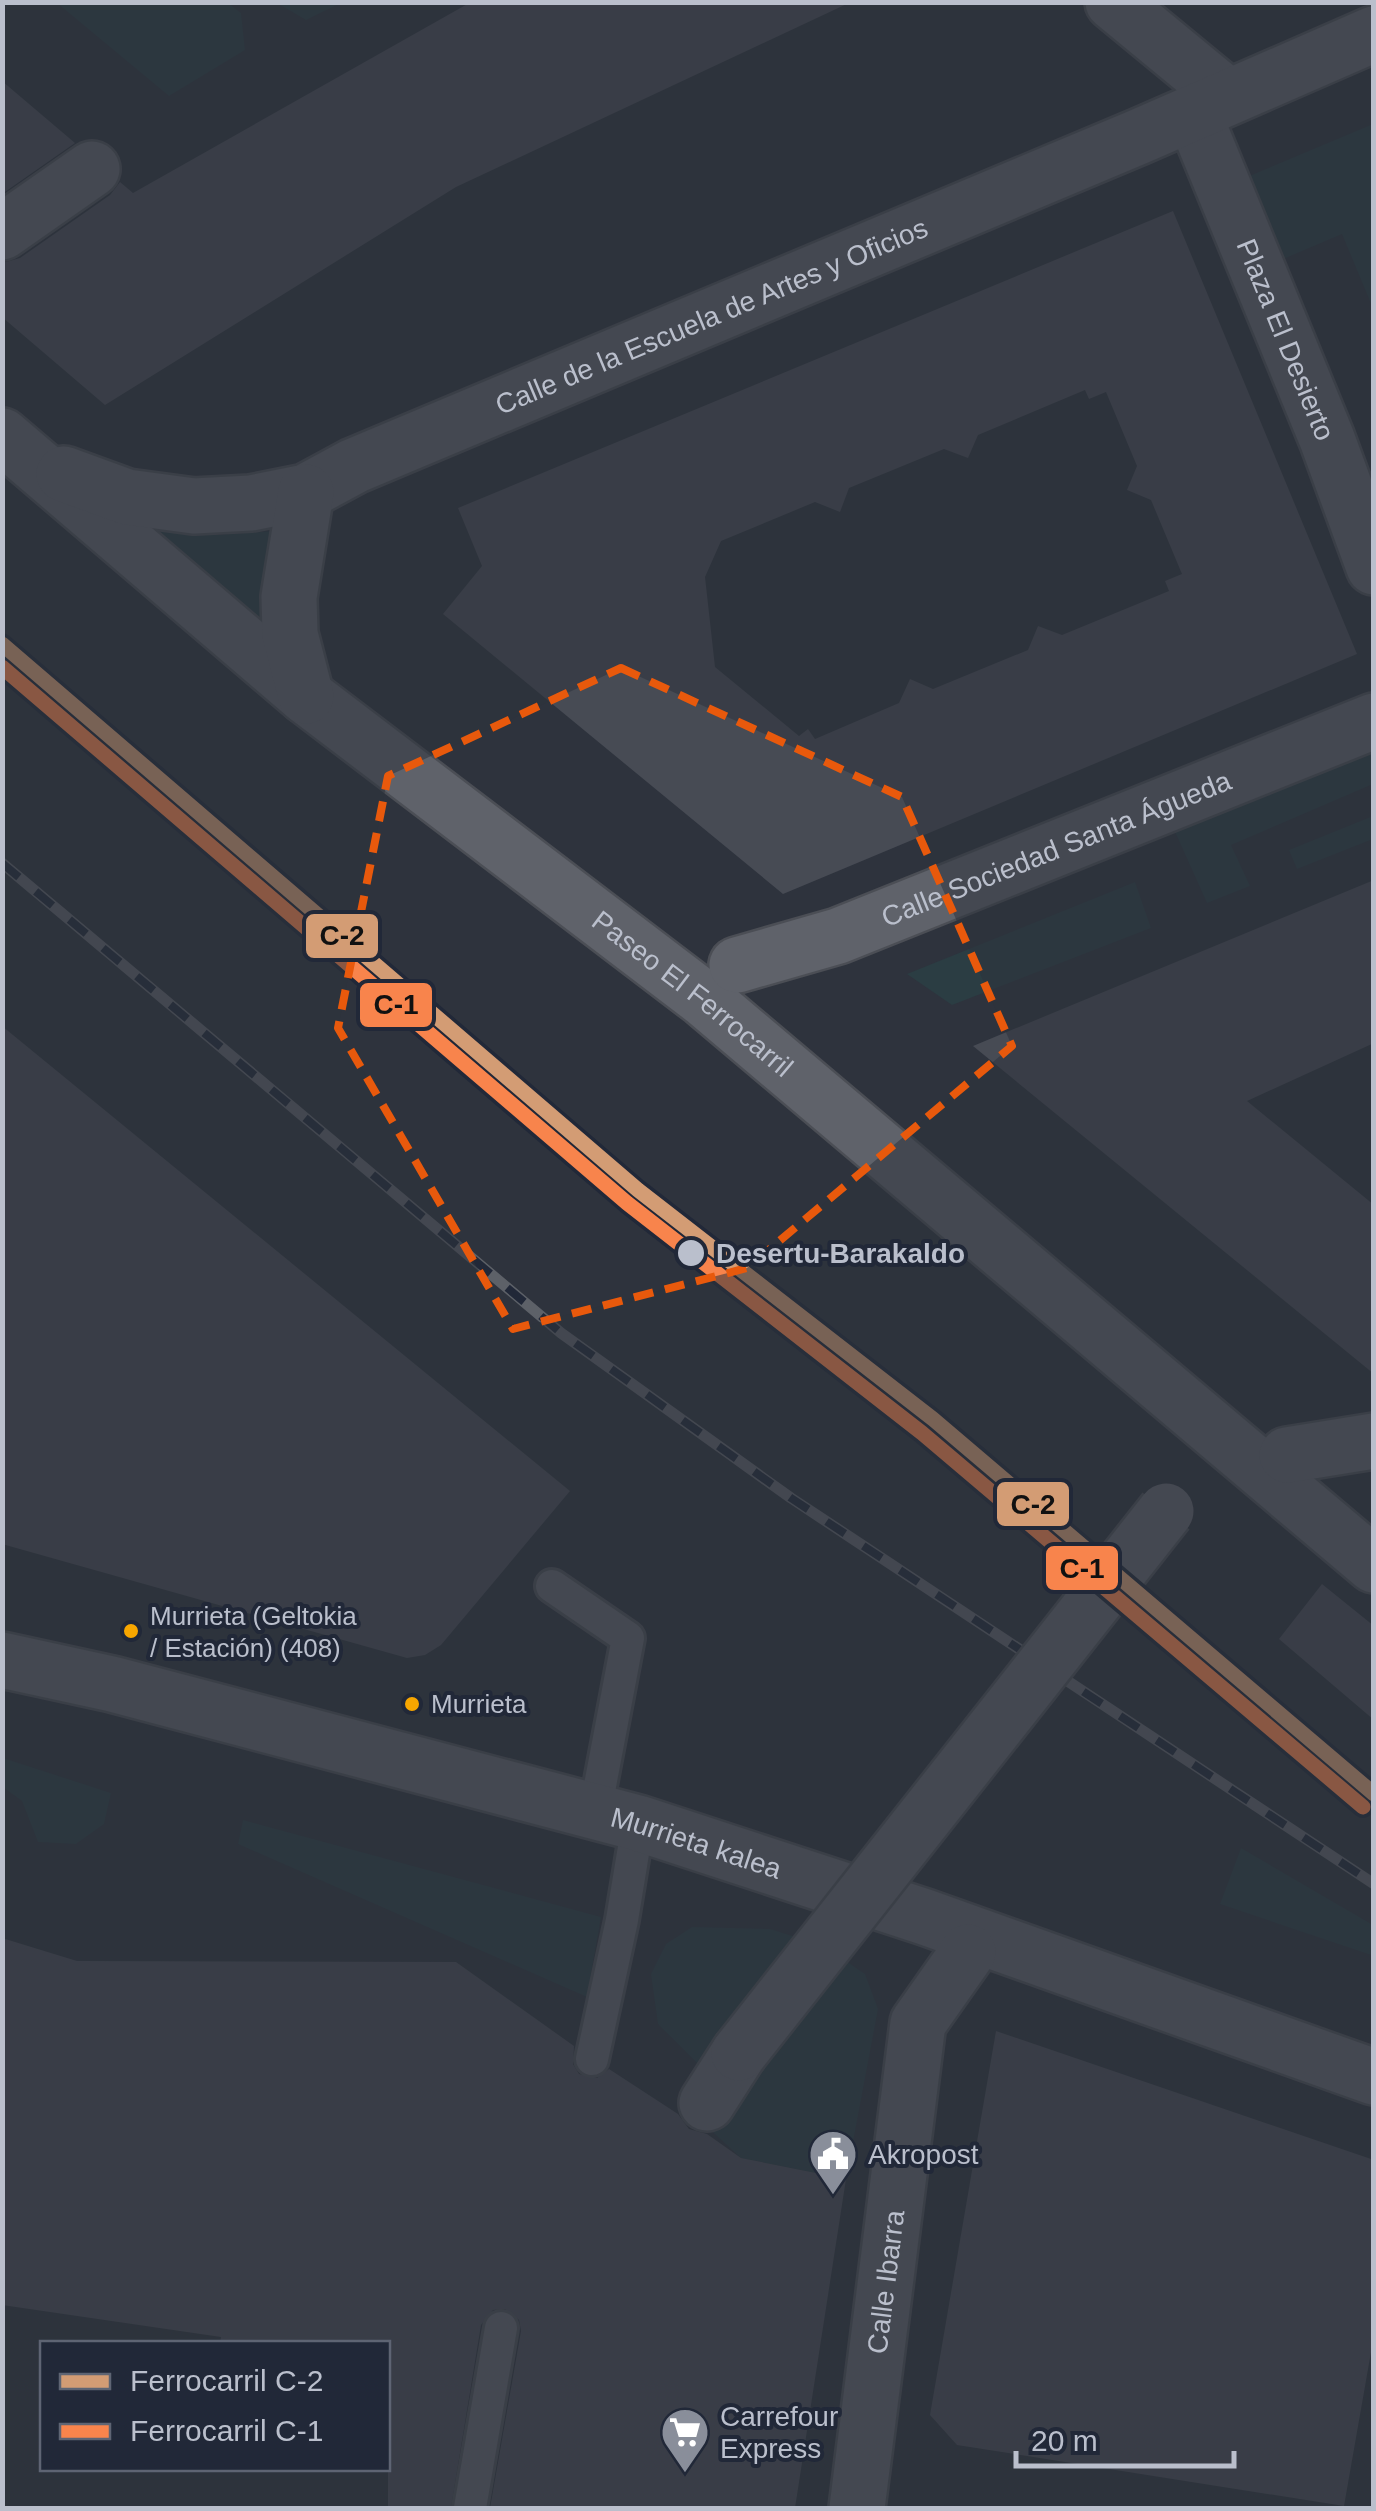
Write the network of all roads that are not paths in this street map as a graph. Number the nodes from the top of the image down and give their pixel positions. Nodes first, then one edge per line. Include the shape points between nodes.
1 (1113, 2) edge
2 (1345, 28) edge
3 (1210, 104) junction
4 (92, 169) dead end
5 (2, 232) edge
6 (20, 450) edge
7 (306, 492) junction
8 (1374, 568) edge
9 (306, 696) junction
10 (1374, 720) edge
11 (737, 965) dead end
12 (1374, 1441) edge
13 (1287, 1455) dead end
14 (1166, 1511) dead end
15 (1374, 1565) edge
16 (552, 1586) dead end
17 (2, 1660) edge
18 (616, 1817) junction
19 (968, 1952) dead end
20 (592, 2059) dead end
21 (1374, 2077) edge
22 (707, 2102) dead end
23 (501, 2328) dead end
24 (870, 2507) edge
25 (470, 2508) edge

1 - 3 street
2 - 3 street, Calle de la Escuela de Artes y Oficios
3 - 7 street, Calle de la Escuela de Artes y Oficios
3 - 8 street, Plaza El Desierto
4 - 5 street
6 - 7 street, Calle de la Escuela de Artes y Oficios via 127,497 194,506
6 - 9 street, Paseo El Ferrocarril
7 - 9 street via 289,597 290,634
9 - 15 street, Paseo El Ferrocarril via 704,999
10 - 11 street, Calle Sociedad Santa Águeda via 838,936
12 - 13 street
14 - 22 street, bridge via 738,2053
16 - 18 lane via 628,1638
17 - 18 street, Murrieta kalea
18 - 20 lane via 622,1920
18 - 21 street, Murrieta kalea via 924,1917
19 - 24 street, Calle Ibarra via 918,2022
23 - 25 lane

